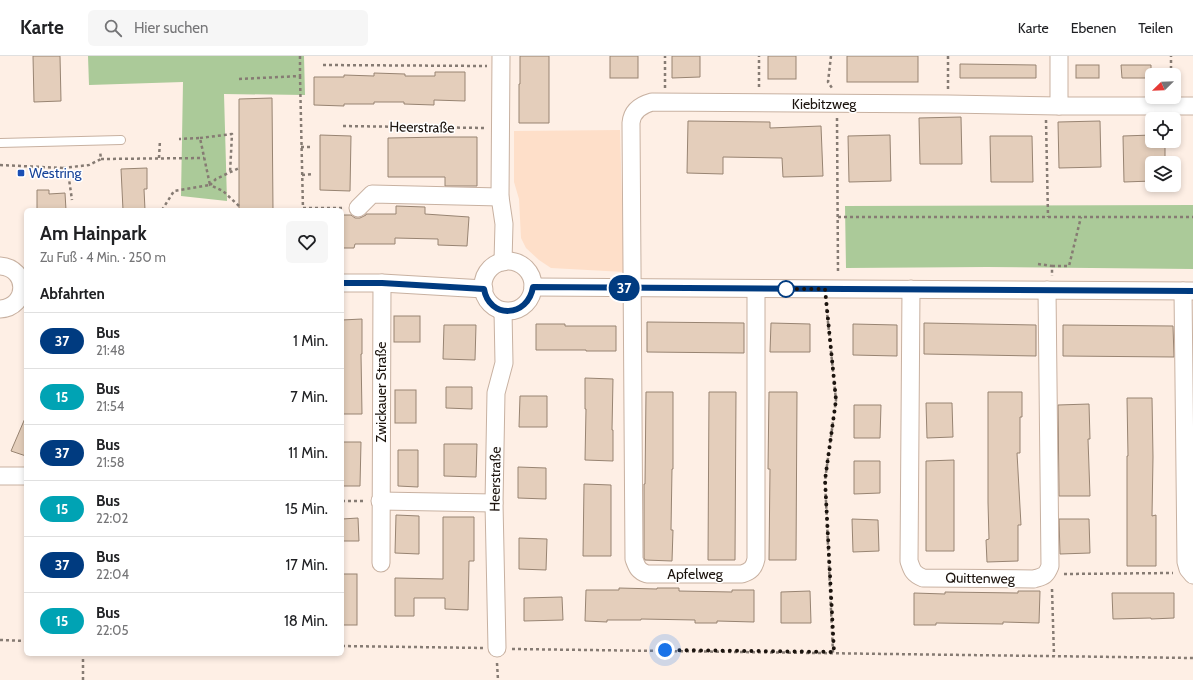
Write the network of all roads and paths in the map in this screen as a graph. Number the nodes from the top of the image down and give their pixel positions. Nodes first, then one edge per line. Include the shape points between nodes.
1 (300, 56) edge
2 (665, 56) edge
3 (759, 56) edge
4 (831, 56) edge
5 (948, 56) edge
6 (1059, 56) edge
7 (1172, 56) edge
8 (501, 61) edge
9 (323, 65) dead end
10 (1171, 68) edge
11 (300, 76) junction
12 (239, 79) dead end
13 (665, 102) junction
14 (758, 103) junction
15 (836, 104) junction
16 (948, 104) junction
17 (1052, 106) junction
18 (1193, 106) edge
19 (343, 126) dead end
20 (501, 128) junction
21 (200, 138) junction
22 (179, 139) dead end
23 (121, 140) dead end
24 (160, 140) dead end
25 (100, 141) junction
26 (0, 143) edge
27 (301, 147) junction
28 (313, 147) dead end
29 (159, 158) junction
30 (204, 158) junction
31 (101, 159) junction
32 (0, 165) edge
33 (63, 168) junction
34 (239, 168) dead end
35 (230, 173) junction
36 (313, 174) dead end
37 (302, 175) junction
38 (210, 185) junction
39 (500, 197) junction
40 (72, 200) dead end
41 (239, 206) dead end
42 (163, 208) edge
43 (303, 208) edge
44 (344, 208) edge
45 (358, 208) joint
46 (838, 217) junction
47 (1048, 217) junction
48 (1081, 217) junction
49 (1193, 217) edge
50 (503, 262) junction
51 (0, 266) edge
52 (1052, 266) dead end
53 (24, 283) edge
54 (344, 283) edge
55 (382, 283) junction
56 (533, 287) junction
57 (632, 288) junction
58 (484, 289) junction
59 (756, 289) junction
60 (832, 289) junction
61 (911, 289) junction
62 (1046, 290) junction
63 (1188, 291) edge
64 (0, 309) edge
65 (503, 311) junction
66 (0, 476) edge
67 (24, 476) edge
68 (380, 500) junction
69 (344, 501) edge
70 (494, 503) junction
71 (381, 563) dead end
72 (1047, 574) junction
73 (1192, 574) edge
74 (0, 640) edge
75 (24, 641) edge
76 (344, 646) edge
77 (497, 648) junction
78 (834, 652) junction
79 (83, 656) edge
80 (1054, 656) junction
81 (1193, 658) edge
82 (83, 680) edge

1 - 11 path
2 - 13 path
3 - 14 path
4 - 15 path via 828,82 835,92
5 - 16 path
6 - 17 street
7 - 10 path
8 - 9 path
8 - 20 street
11 - 12 path
11 - 27 path
13 - 14 street, Kiebitzweg
13 - 57 street, Kiebitzweg via 644,104 631,118
14 - 15 street, Kiebitzweg
15 - 16 street, Kiebitzweg
15 - 46 path
16 - 17 street, Kiebitzweg
17 - 18 street, Kiebitzweg
17 - 47 path
19 - 20 path, Heerstraße
20 - 39 street
21 - 22 path
21 - 30 path
21 - 35 path via 232,134
23 - 25 lane
24 - 29 path
25 - 26 lane
25 - 31 path
27 - 28 path
27 - 37 path
29 - 30 path
29 - 31 path
30 - 38 path
31 - 33 path via 89,165
32 - 33 path
33 - 40 path via 69,179
34 - 35 path
35 - 38 path via 216,179
36 - 37 path
37 - 43 path
38 - 41 path via 223,191
38 - 42 path via 174,191
39 - 45 street via 372,194
39 - 50 street via 504,224
44 - 45 path
46 - 47 path
46 - 60 path
47 - 48 path
48 - 49 path
48 - 52 path via 1069,266
50 - 56 street via 516,263 525,268 531,277
50 - 58 street via 489,270
51 - 53 street via 12,269
53 - 64 street via 18,300
54 - 55 street
55 - 58 street
55 - 68 street, Zwickauer Straße
56 - 57 street
56 - 65 street via 525,305 513,311
57 - 59 street
57 - 59 street, Apfelweg via 634,559 640,572 646,574 742,574 755,566
58 - 65 street via 491,305
59 - 60 street
60 - 61 street
60 - 78 path via 836,400 825,480
61 - 62 street
61 - 72 street, Quittenweg via 909,560 912,571 923,578 1034,579
62 - 63 street
62 - 72 street via 1050,566
63 - 73 street via 1186,562
65 - 70 street, Heerstraße via 504,363 496,393
66 - 67 street
68 - 69 path
68 - 70 street
68 - 71 street, Zwickauer Straße
70 - 77 street, Heerstraße
72 - 73 path
72 - 80 path via 1052,584
74 - 75 path
76 - 77 path
77 - 78 path
78 - 80 path
79 - 82 path
80 - 81 path

